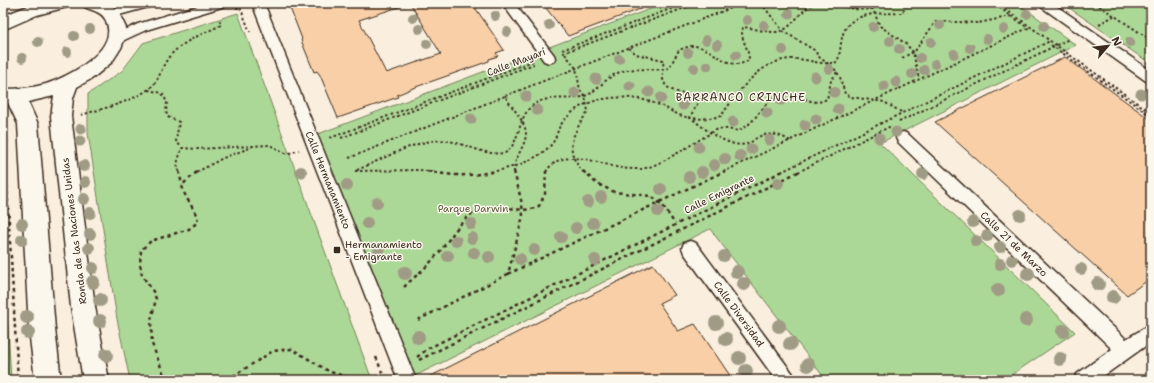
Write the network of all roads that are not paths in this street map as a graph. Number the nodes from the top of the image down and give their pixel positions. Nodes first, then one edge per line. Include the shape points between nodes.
1 (61, 3) edge
2 (89, 3) edge
3 (148, 3) edge
4 (258, 3) edge
5 (508, 3) edge
6 (1044, 3) edge
7 (25, 8) edge
8 (220, 8) edge
9 (112, 13) junction
10 (3, 24) edge
11 (116, 39) junction
12 (548, 57) road end
13 (1151, 78) edge
14 (69, 83) junction
15 (9, 96) edge
16 (903, 138) dead end
17 (690, 248) dead end
18 (1151, 332) edge
19 (1125, 350) junction
20 (404, 374) edge
21 (48, 380) edge
22 (96, 380) edge
23 (787, 380) edge
24 (1082, 380) edge

1 - 7 street
2 - 9 street
3 - 9 street
4 - 20 street, Calle Hermanamiento
5 - 12 street
6 - 13 street
7 - 10 street
8 - 11 street via 142,27
9 - 11 street via 118,24
11 - 14 street via 102,60
14 - 15 street via 43,92
14 - 22 street, Ronda de las Naciones Unidas via 63,98 61,116 83,307
15 - 21 street via 28,124 42,329
16 - 19 street, Calle 21 de Marzo
17 - 23 street, Calle Diversidad
18 - 19 street
19 - 24 street

